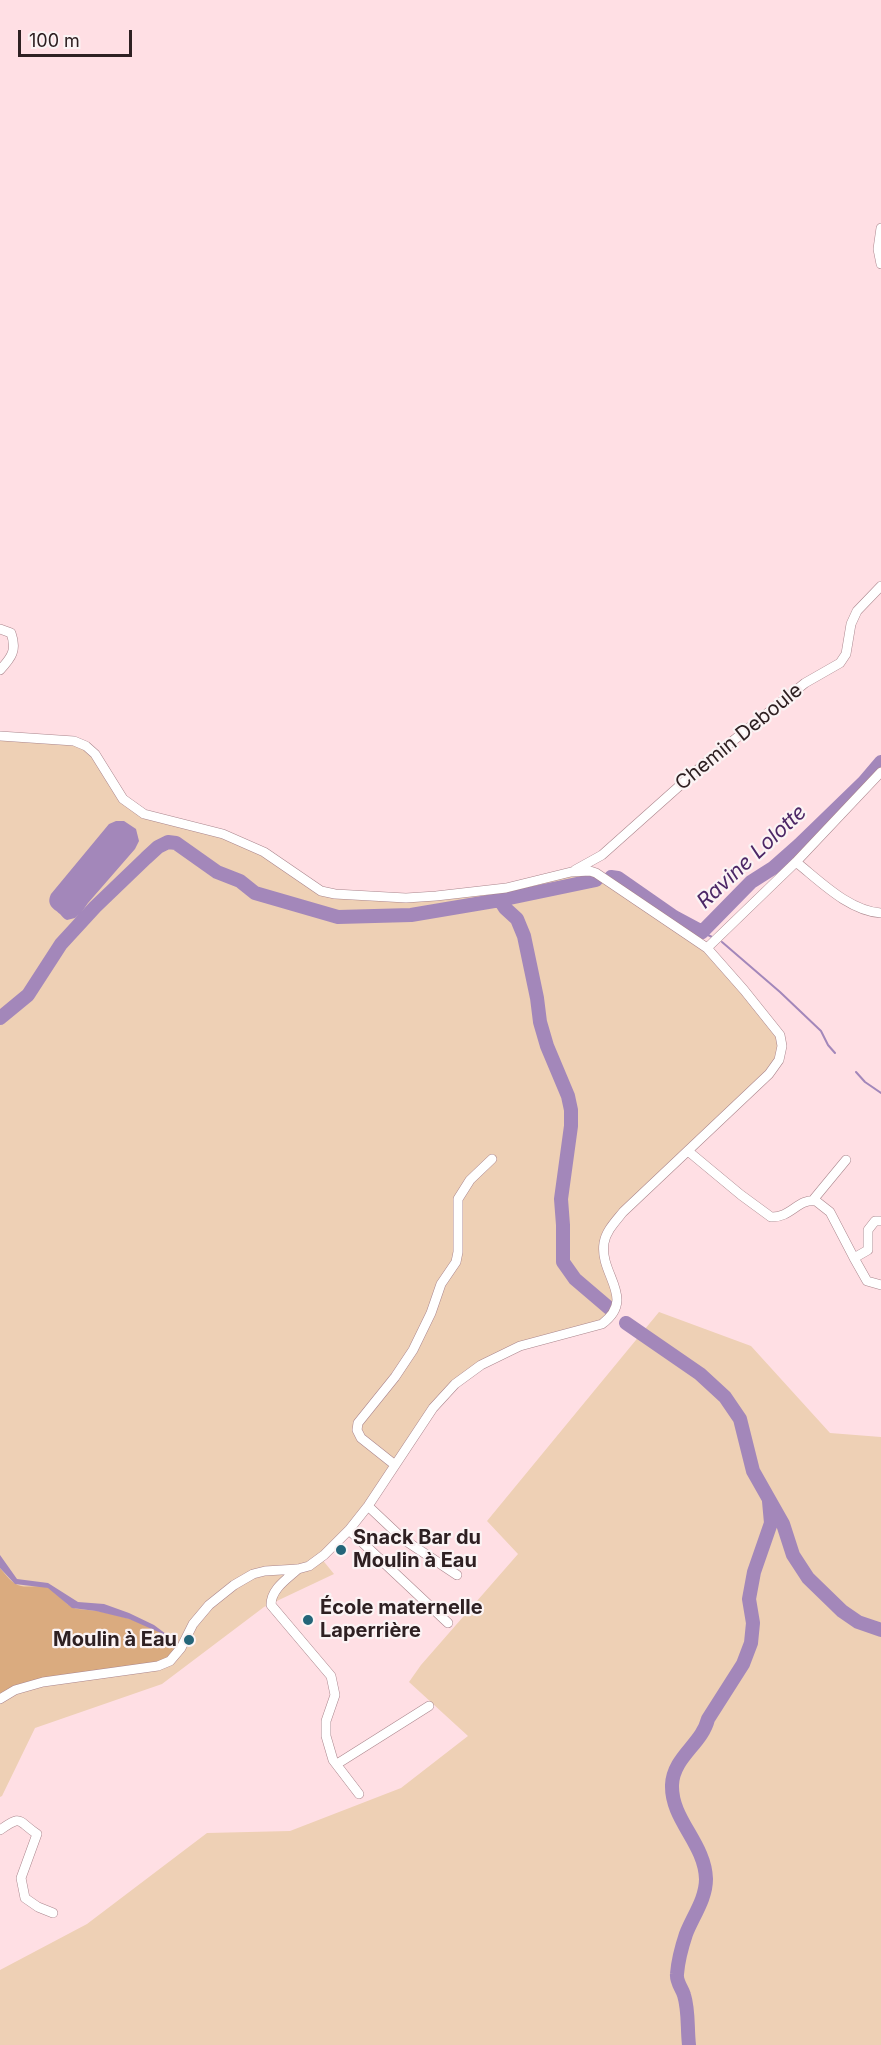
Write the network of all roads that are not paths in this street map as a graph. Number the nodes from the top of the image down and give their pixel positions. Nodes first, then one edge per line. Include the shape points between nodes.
1 (881, 228) edge
2 (881, 264) edge
3 (881, 586) edge
4 (0, 629) edge
5 (0, 670) edge
6 (0, 736) edge
7 (881, 772) edge
8 (796, 862) junction
9 (571, 872) junction
10 (881, 913) edge
11 (707, 948) junction
12 (688, 1151) junction
13 (492, 1159) dead end
14 (846, 1160) dead end
15 (813, 1200) junction
16 (881, 1221) edge
17 (854, 1258) junction
18 (881, 1285) edge
19 (394, 1466) junction
20 (368, 1506) junction
21 (349, 1530) junction
22 (298, 1569) junction
23 (457, 1575) dead end
24 (448, 1623) dead end
25 (0, 1699) edge
26 (429, 1706) dead end
27 (335, 1762) junction
28 (359, 1794) dead end
29 (0, 1830) edge
30 (53, 1912) dead end

1 - 2 street
3 - 9 street, Chemin Deboule via 857,611 840,663 805,683 704,764 602,855
4 - 5 street via 11,633 15,644 10,659
6 - 9 street via 74,741 86,746 123,799 144,814 223,834 264,852 321,891 406,898 517,886
7 - 8 street
8 - 10 street via 847,901
8 - 11 street
9 - 11 street via 590,871 602,876
11 - 12 street via 780,1035 782,1046 780,1060 769,1074
12 - 15 street via 771,1216 785,1215
12 - 19 street via 607,1232 603,1253 617,1294 617,1306 611,1317 602,1324 520,1346 481,1365 455,1384 433,1408
13 - 19 street via 470,1180 458,1199 456,1262 441,1284 413,1350 358,1423 361,1438
14 - 15 street
15 - 17 street via 830,1212
16 - 17 street via 875,1221 868,1230 868,1250
17 - 18 street via 867,1281
19 - 20 street
20 - 21 street
20 - 23 street via 403,1539
21 - 22 street via 324,1555
21 - 24 street
22 - 25 street via 265,1570 227,1590 209,1605 176,1654 164,1664 44,1682
22 - 27 street via 276,1589 271,1605 331,1676 334,1695 326,1736
26 - 27 street
27 - 28 street
29 - 30 street via 21,1820 37,1834 21,1878 25,1898 38,1908

